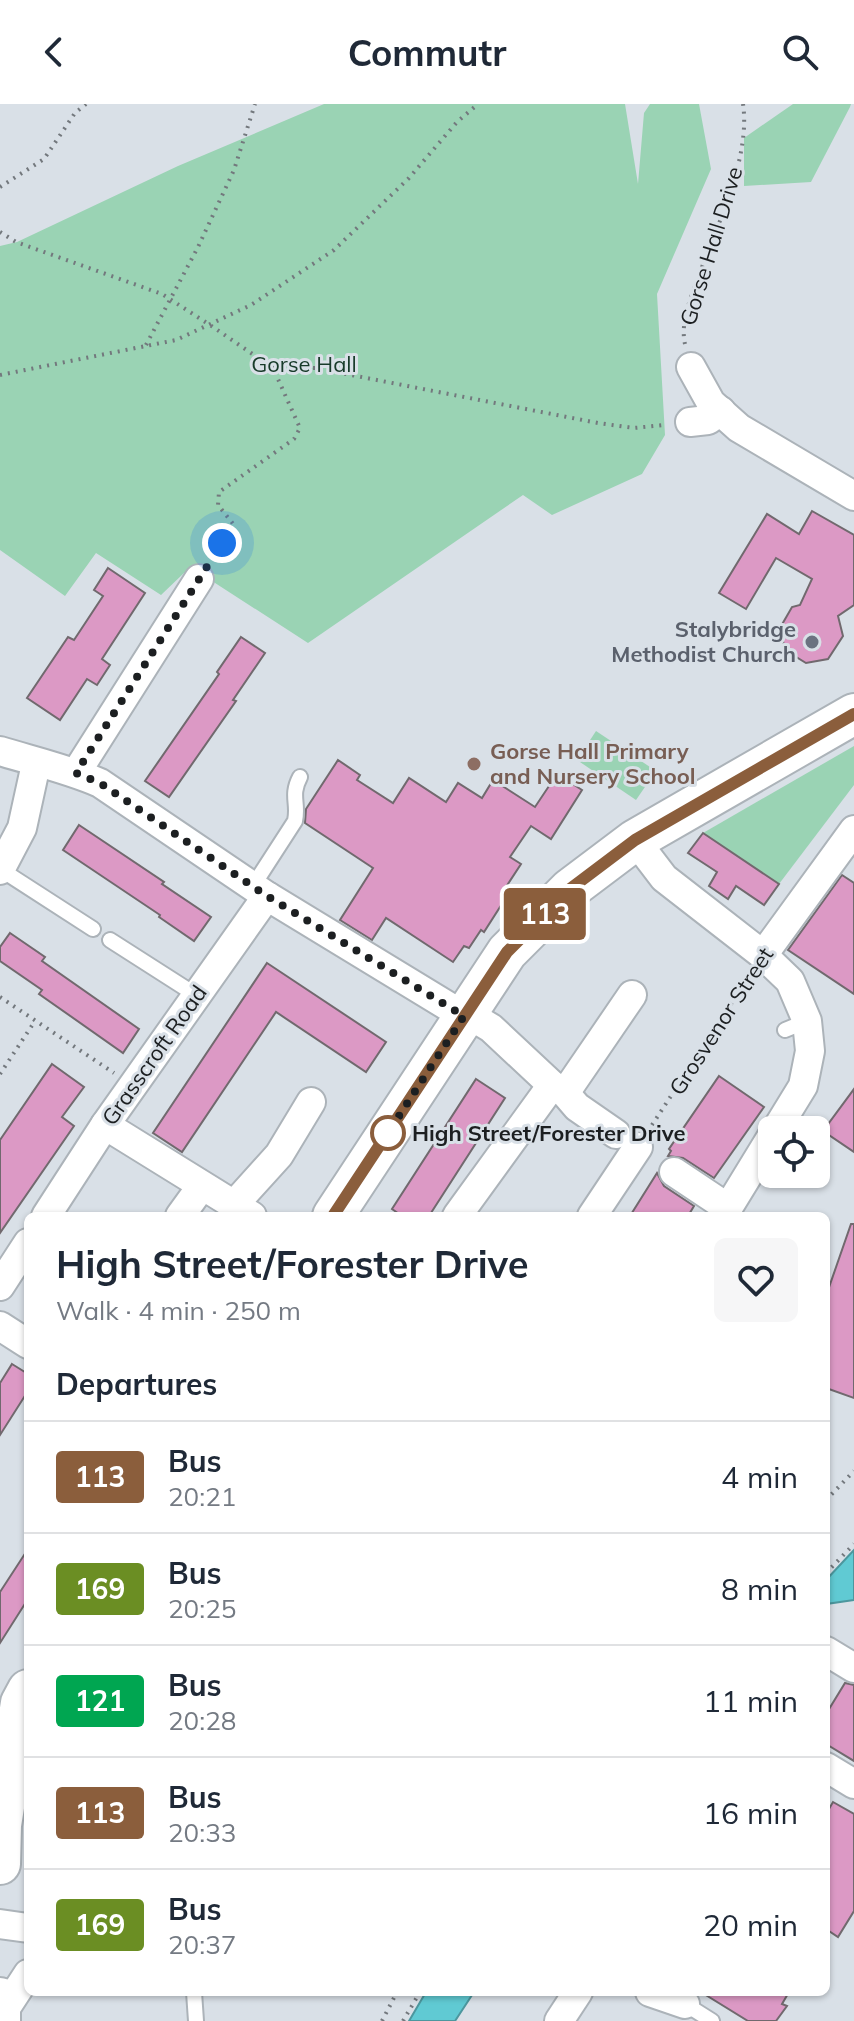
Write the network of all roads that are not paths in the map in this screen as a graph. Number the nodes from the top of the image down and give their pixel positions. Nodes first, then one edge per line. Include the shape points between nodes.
1 (691, 367) road end
2 (721, 411) junction
3 (690, 422) road end
4 (854, 496) edge
5 (199, 579) road end
6 (854, 714) edge
7 (0, 751) edge
8 (36, 764) junction
9 (76, 773) junction
10 (300, 777) dead end
11 (854, 830) edge
12 (635, 840) junction
13 (0, 870) edge
14 (260, 891) junction
15 (93, 929) dead end
16 (110, 940) dead end
17 (763, 955) junction
18 (196, 995) junction
19 (632, 995) dead end
20 (465, 1014) junction
21 (558, 1089) junction
22 (311, 1102) dead end
23 (785, 1116) edge
24 (105, 1125) junction
25 (758, 1159) edge
26 (674, 1172) dead end
27 (201, 1187) junction
28 (242, 1211) edge
29 (49, 1212) edge
30 (183, 1212) edge
31 (336, 1212) edge
32 (460, 1212) edge
33 (594, 1212) edge
34 (725, 1212) edge
35 (24, 1249) edge
36 (0, 1286) edge
37 (0, 1326) edge
38 (24, 1341) edge
39 (830, 1653) edge
40 (854, 1668) edge
41 (24, 1697) edge
42 (830, 1770) edge
43 (854, 1784) edge
44 (0, 1825) edge
45 (0, 1864) edge
46 (0, 1924) edge
47 (24, 1927) edge
48 (24, 1980) edge
49 (194, 1996) edge
50 (575, 1996) edge
51 (660, 1996) edge
52 (0, 1998) edge
53 (684, 2006) edge
54 (0, 2019) edge
55 (196, 2021) edge
56 (559, 2021) edge
57 (712, 2021) edge

1 - 2 street
2 - 3 street via 708,420
2 - 4 street via 739,428
5 - 9 street
6 - 12 main road
7 - 8 street
8 - 9 street
8 - 13 street via 22,828
9 - 14 street via 100,783
10 - 14 lane via 293,791 295,821
11 - 17 street, Grosvenor Street
12 - 17 street via 664,878
12 - 20 main road via 570,889 507,952
13 - 15 lane
14 - 18 street, Grasscroft Road
14 - 20 street
16 - 18 lane
17 - 23 street via 790,981 796,1025 810,1051 803,1086
18 - 24 street, Grasscroft Road
19 - 21 street
20 - 21 street via 491,1028
20 - 31 main road
21 - 32 street
21 - 33 street via 627,1140
22 - 28 street
24 - 27 street
24 - 29 street, Grasscroft Road
25 - 34 street
26 - 34 street
27 - 28 street
27 - 30 street
35 - 36 street
37 - 38 street
39 - 40 street
41 - 44 main road
42 - 43 street
44 - 45 main road
46 - 47 street
48 - 54 street
49 - 55 lane
50 - 56 street
51 - 53 street
52 - 54 main road
53 - 57 lane

